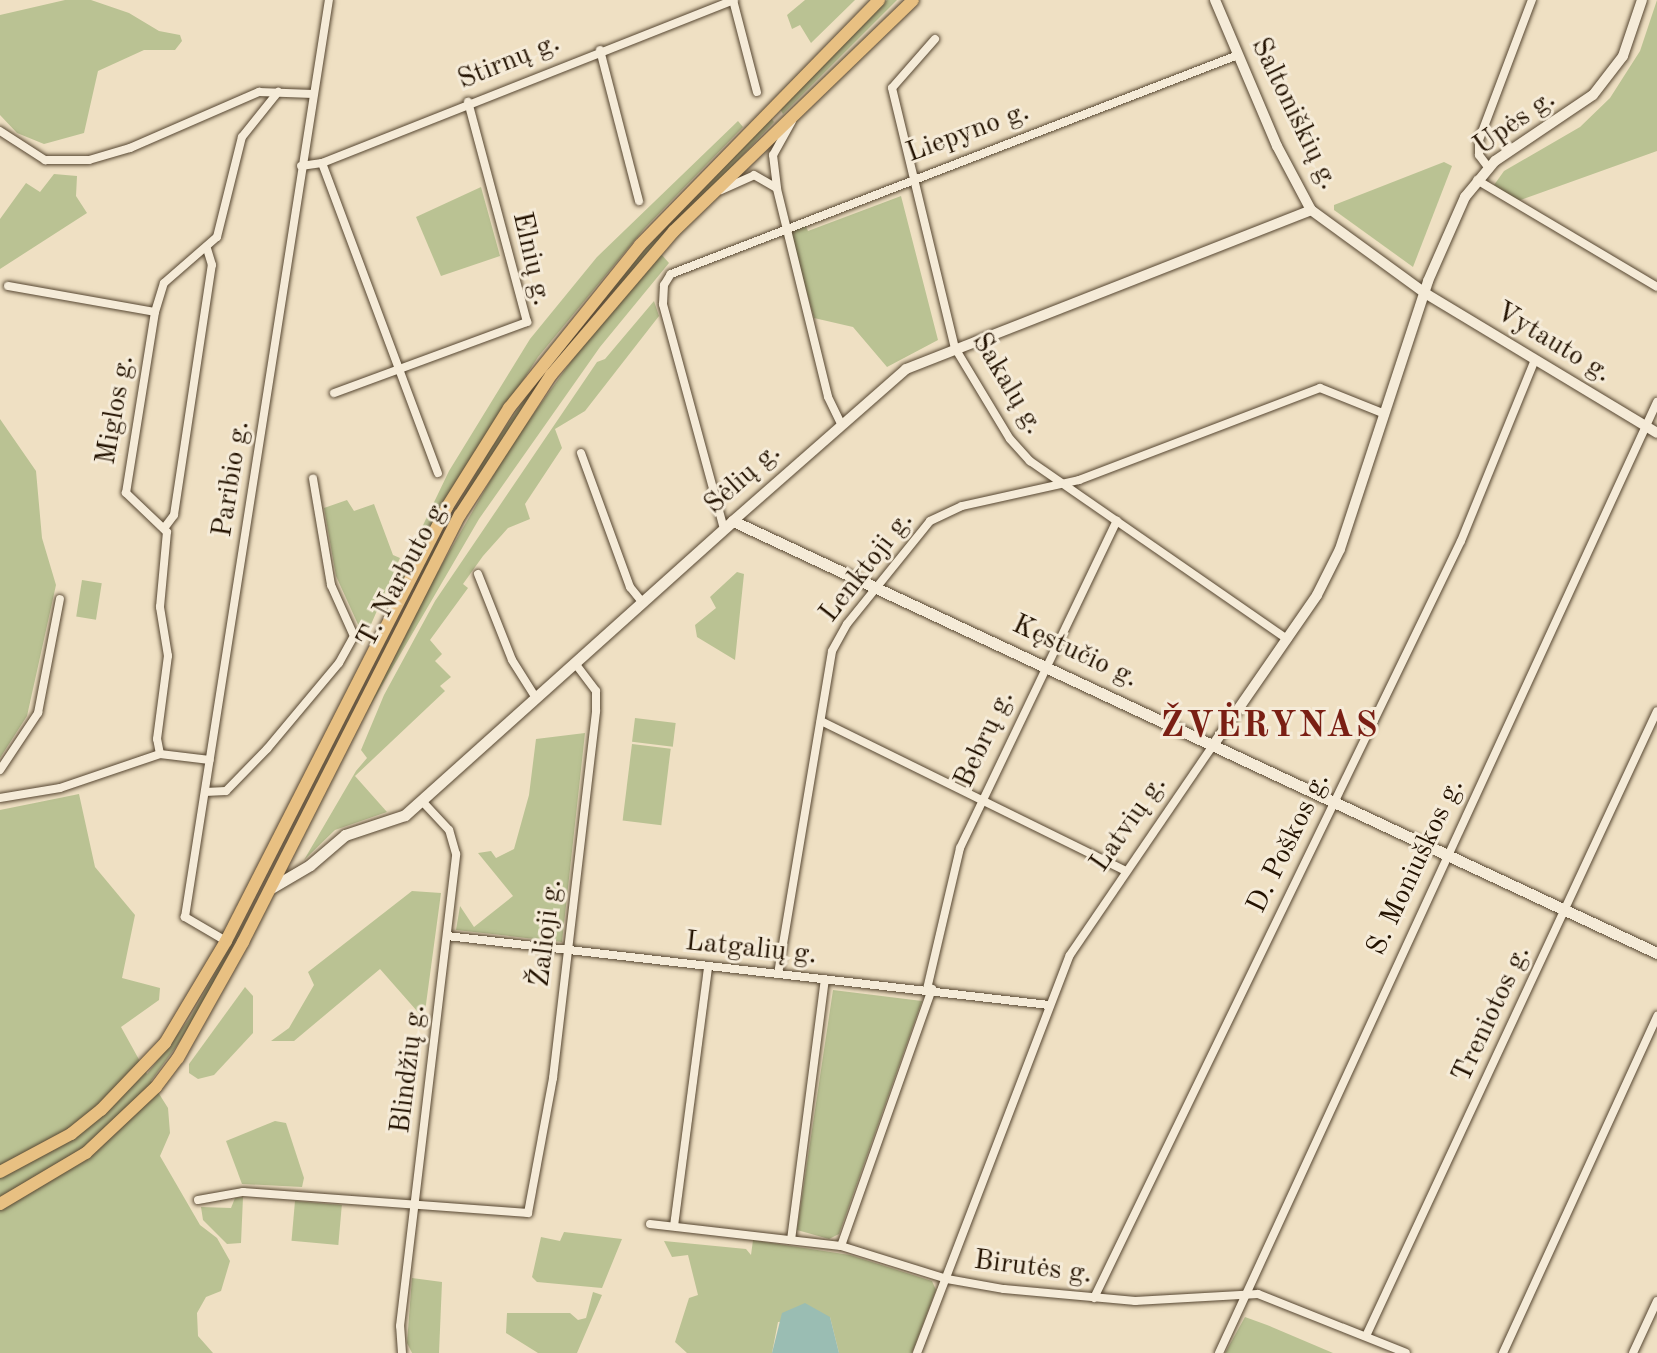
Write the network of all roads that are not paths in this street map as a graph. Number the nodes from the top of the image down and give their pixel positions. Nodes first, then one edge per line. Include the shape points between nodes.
1 (329, 0) edge
2 (734, 0) edge
3 (879, 0) edge
4 (913, 0) edge
5 (1215, 0) edge
6 (1532, 0) edge
7 (1642, 0) edge
8 (935, 39) dead end
9 (600, 50) junction
10 (1238, 55) junction
11 (278, 92) junction
12 (757, 92) dead end
13 (313, 94) junction
14 (468, 102) junction
15 (798, 109) junction
16 (0, 131) edge
17 (322, 163) junction
18 (301, 166) junction
19 (1488, 167) junction
20 (914, 176) junction
21 (1477, 180) junction
22 (777, 189) junction
23 (709, 196) junction
24 (639, 201) dead end
25 (1311, 210) junction
26 (785, 227) junction
27 (207, 249) junction
28 (8, 286) dead end
29 (1657, 287) edge
30 (1425, 293) junction
31 (155, 312) junction
32 (955, 348) junction
33 (1535, 360) junction
34 (400, 370) junction
35 (334, 393) dead end
36 (1657, 402) edge
37 (1385, 414) junction
38 (841, 424) junction
39 (1645, 425) junction
40 (1657, 433) edge
41 (581, 453) dead end
42 (438, 473) dead end
43 (313, 479) dead end
44 (1063, 484) junction
45 (1117, 521) junction
46 (728, 525) junction
47 (165, 527) junction
48 (478, 574) dead end
49 (877, 586) junction
50 (60, 599) dead end
51 (642, 602) junction
52 (1287, 639) junction
53 (575, 663) junction
54 (1045, 665) junction
55 (536, 698) junction
56 (1657, 711) edge
57 (821, 721) junction
58 (1214, 744) junction
59 (160, 754) junction
60 (210, 760) junction
61 (0, 770) edge
62 (205, 792) junction
63 (0, 798) edge
64 (981, 798) junction
65 (422, 801) junction
66 (1333, 802) junction
67 (1445, 855) junction
68 (1126, 871) junction
69 (271, 888) junction
70 (250, 894) junction
71 (1565, 910) junction
72 (447, 936) junction
73 (226, 941) junction
74 (568, 952) junction
75 (1657, 953) edge
76 (708, 966) junction
77 (778, 974) junction
78 (825, 979) junction
79 (930, 989) junction
80 (1049, 1005) junction
81 (1657, 1016) edge
82 (0, 1172) edge
83 (198, 1200) dead end
84 (0, 1204) edge
85 (414, 1207) junction
86 (650, 1224) dead end
87 (674, 1226) junction
88 (791, 1240) junction
89 (841, 1246) junction
90 (947, 1279) junction
91 (1247, 1293) junction
92 (1094, 1298) junction
93 (1657, 1301) edge
94 (1366, 1336) junction
95 (402, 1353) edge
96 (917, 1353) edge
97 (1219, 1353) edge
98 (1406, 1353) edge
99 (1503, 1353) edge
100 (1633, 1353) edge

1 - 13 street, Paribio g.
2 - 9 street, Stirnų g.
2 - 12 street
3 - 70 main road, T. Narbuto g. via 640,245 509,408 434,532
4 - 15 main road, T. Narbuto g.
5 - 10 street, Saltoniškių g.
6 - 19 street via 1479,140 1479,155
7 - 19 street, Upės g. via 1623,56 1593,95
8 - 20 street, Sakalų g. via 892,88
9 - 14 street, Stirnų g.
9 - 24 street
10 - 20 street, Liepyno g.
10 - 25 street, Saltoniškių g.
11 - 13 street
11 - 16 street via 259,92 130,148 89,160 45,160
11 - 27 street, Miglos g. via 242,137 221,229
13 - 18 street, Paribio g.
14 - 17 street, Stirnų g.
14 - 34 street, Elnių g. via 527,322
15 - 22 street via 773,155
15 - 23 main road, T. Narbuto g.
17 - 18 street, Stirnų g.
17 - 34 street
18 - 60 street, Paribio g.
19 - 21 street, Upės g.
20 - 26 street, Liepyno g.
20 - 32 street, Sakalų g.
21 - 29 street
21 - 30 street, Upės g. via 1458,209
22 - 23 street via 754,175
22 - 26 street
23 - 69 main road, T. Narbuto g. via 612,299 521,416 426,580
25 - 30 street, Saltoniškių g.
25 - 32 street, Sėlių g.
26 - 38 street via 828,397
26 - 46 street, Liepyno g. via 676,270 662,292
27 - 31 street, Miglos g. via 164,283
27 - 47 street via 212,265 174,515
28 - 31 street
30 - 33 street, Vytauto g.
30 - 37 street, Latvių g.
31 - 47 street, Miglos g. via 126,493
32 - 38 street, Sėlių g. via 906,369
32 - 44 street, Sakalų g. via 1018,449
33 - 39 street, Vytauto g.
33 - 66 street, D. Poškos g. via 1461,541
34 - 35 street, Elnių g.
34 - 42 street
36 - 39 street, S. Moniuškos g.
37 - 44 street, Lenktoji g. via 1320,388
37 - 52 street, Latvių g. via 1340,549
38 - 46 street, Sėlių g.
39 - 40 street, Vytauto g.
39 - 67 street, S. Moniuškos g.
41 - 51 street via 630,587
43 - 62 street via 331,585 354,636 339,663 267,749 226,791
44 - 45 street, Sakalų g.
44 - 49 street, Lenktoji g. via 940,514
45 - 52 street, Sakalų g.
45 - 54 street, Bebrų g.
46 - 49 main road, Kęstučio g.
46 - 51 main road, Sėlių g.
47 - 59 street via 160,607 168,656 157,739
48 - 55 street via 512,660
49 - 54 main road, Kęstučio g.
49 - 57 street, Lenktoji g. via 836,642
50 - 61 street via 38,713
51 - 53 main road, Sėlių g.
52 - 58 street, Latvių g.
53 - 55 main road, Sėlių g.
53 - 74 street, Žalioji g. via 597,698
54 - 58 main road, Kęstučio g.
54 - 64 street, Bebrų g.
55 - 65 main road, Sėlių g.
56 - 71 street, Treniotos g.
57 - 64 street
57 - 77 street, Lenktoji g.
58 - 66 main road, Kęstučio g.
58 - 68 street, Latvių g.
59 - 60 street
59 - 63 street via 60,788
60 - 62 street, Paribio g.
62 - 73 street, Paribio g. via 185,917
64 - 68 street
64 - 79 street, Bebrų g. via 948,882
65 - 69 main road, Sėlių g. via 396,821 345,835 310,865
65 - 72 street, Blindžių g. via 455,842
66 - 67 main road, Kęstučio g.
66 - 92 street, D. Poškos g.
67 - 71 main road, Kęstučio g.
67 - 91 street, S. Moniuškos g.
68 - 80 street, Latvių g. via 1074,947
69 - 70 main road
69 - 84 main road, T. Narbuto g. via 200,1022 156,1087 86,1153
70 - 73 main road, T. Narbuto g.
71 - 75 main road, Kęstučio g.
71 - 94 street, Treniotos g.
72 - 74 street, Latgalių g.
72 - 85 street, Blindžių g.
73 - 82 main road, T. Narbuto g. via 180,1022 141,1073 71,1134
74 - 76 street, Latgalių g.
74 - 85 street, Žalioji g. via 535,1198 528,1213
76 - 77 street, Latgalių g.
76 - 87 street
77 - 78 street, Latgalių g.
78 - 79 street, Latgalių g.
78 - 88 street
79 - 80 street, Latgalių g.
79 - 89 street, Bebrų g.
80 - 90 street, Latvių g.
81 - 99 street
83 - 85 street via 243,1192
85 - 95 street, Blindžių g. via 400,1326
86 - 87 street, Birutės g.
87 - 88 street, Birutės g.
88 - 89 street, Birutės g.
89 - 90 street, Birutės g.
90 - 92 street, Birutės g.
90 - 96 street, Latvių g.
91 - 92 street, Birutės g. via 1173,1301
91 - 94 street, Birutės g.
91 - 97 street, S. Moniuškos g.
93 - 100 street
94 - 98 street, Birutės g.

